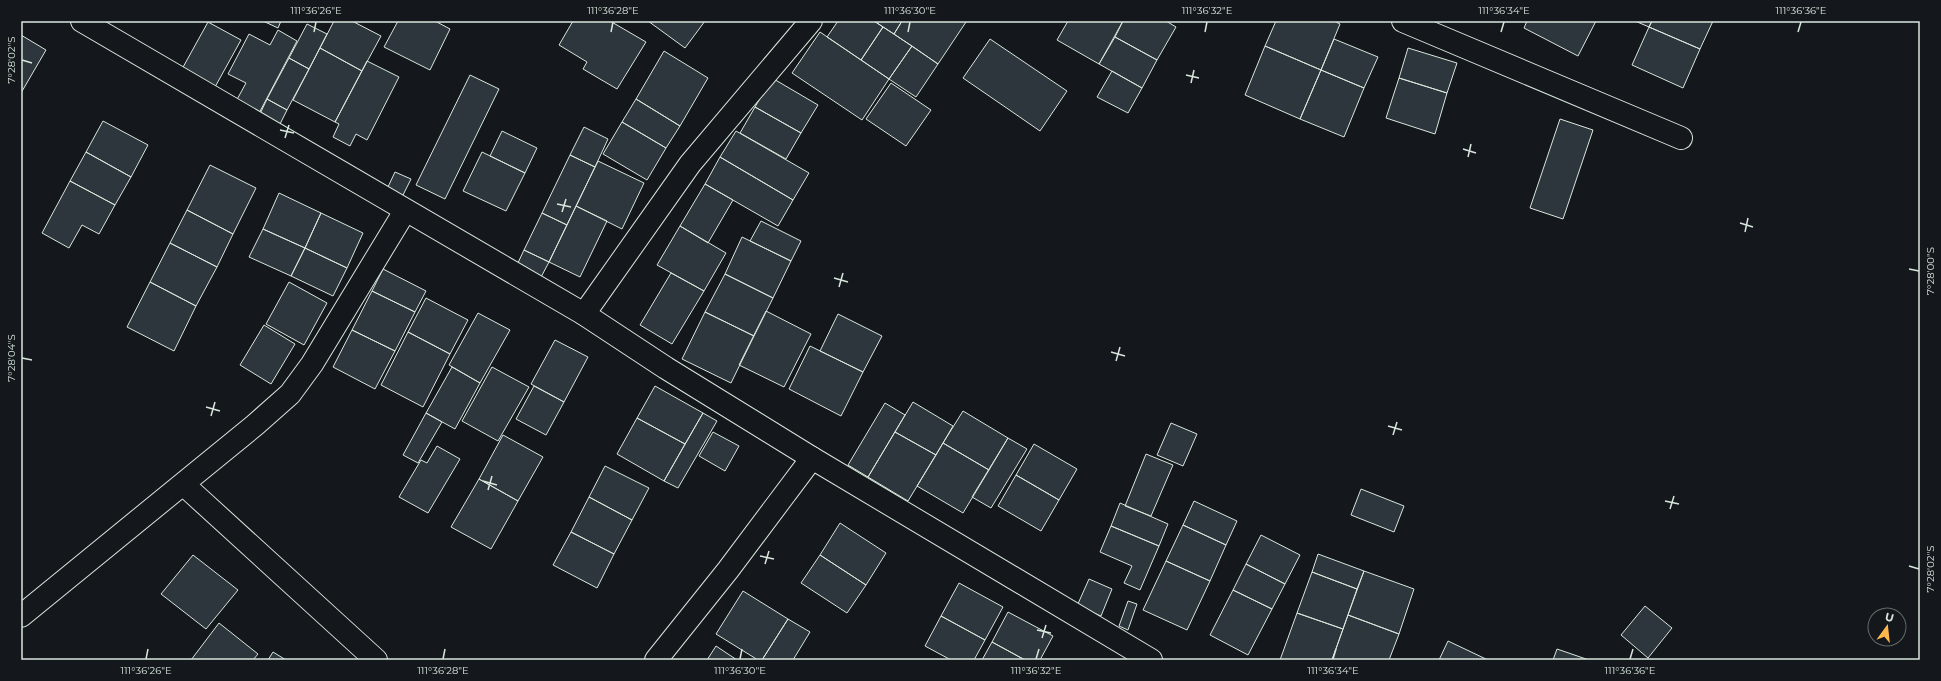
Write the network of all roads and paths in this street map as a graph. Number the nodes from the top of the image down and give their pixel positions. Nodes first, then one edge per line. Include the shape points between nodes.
1 (82, 21) edge
2 (811, 21) edge
3 (1403, 21) edge
4 (1681, 138) dead end
5 (405, 211) junction
6 (584, 314) junction
7 (812, 458) junction
8 (183, 484) junction
9 (21, 616) edge
10 (376, 660) edge
11 (656, 660) edge
12 (1151, 660) edge

1 - 5 street
2 - 6 street via 690,164
3 - 4 street
5 - 6 street
5 - 8 street via 312,364 290,394
6 - 7 street
7 - 11 street
7 - 12 street
8 - 9 street
8 - 10 street

